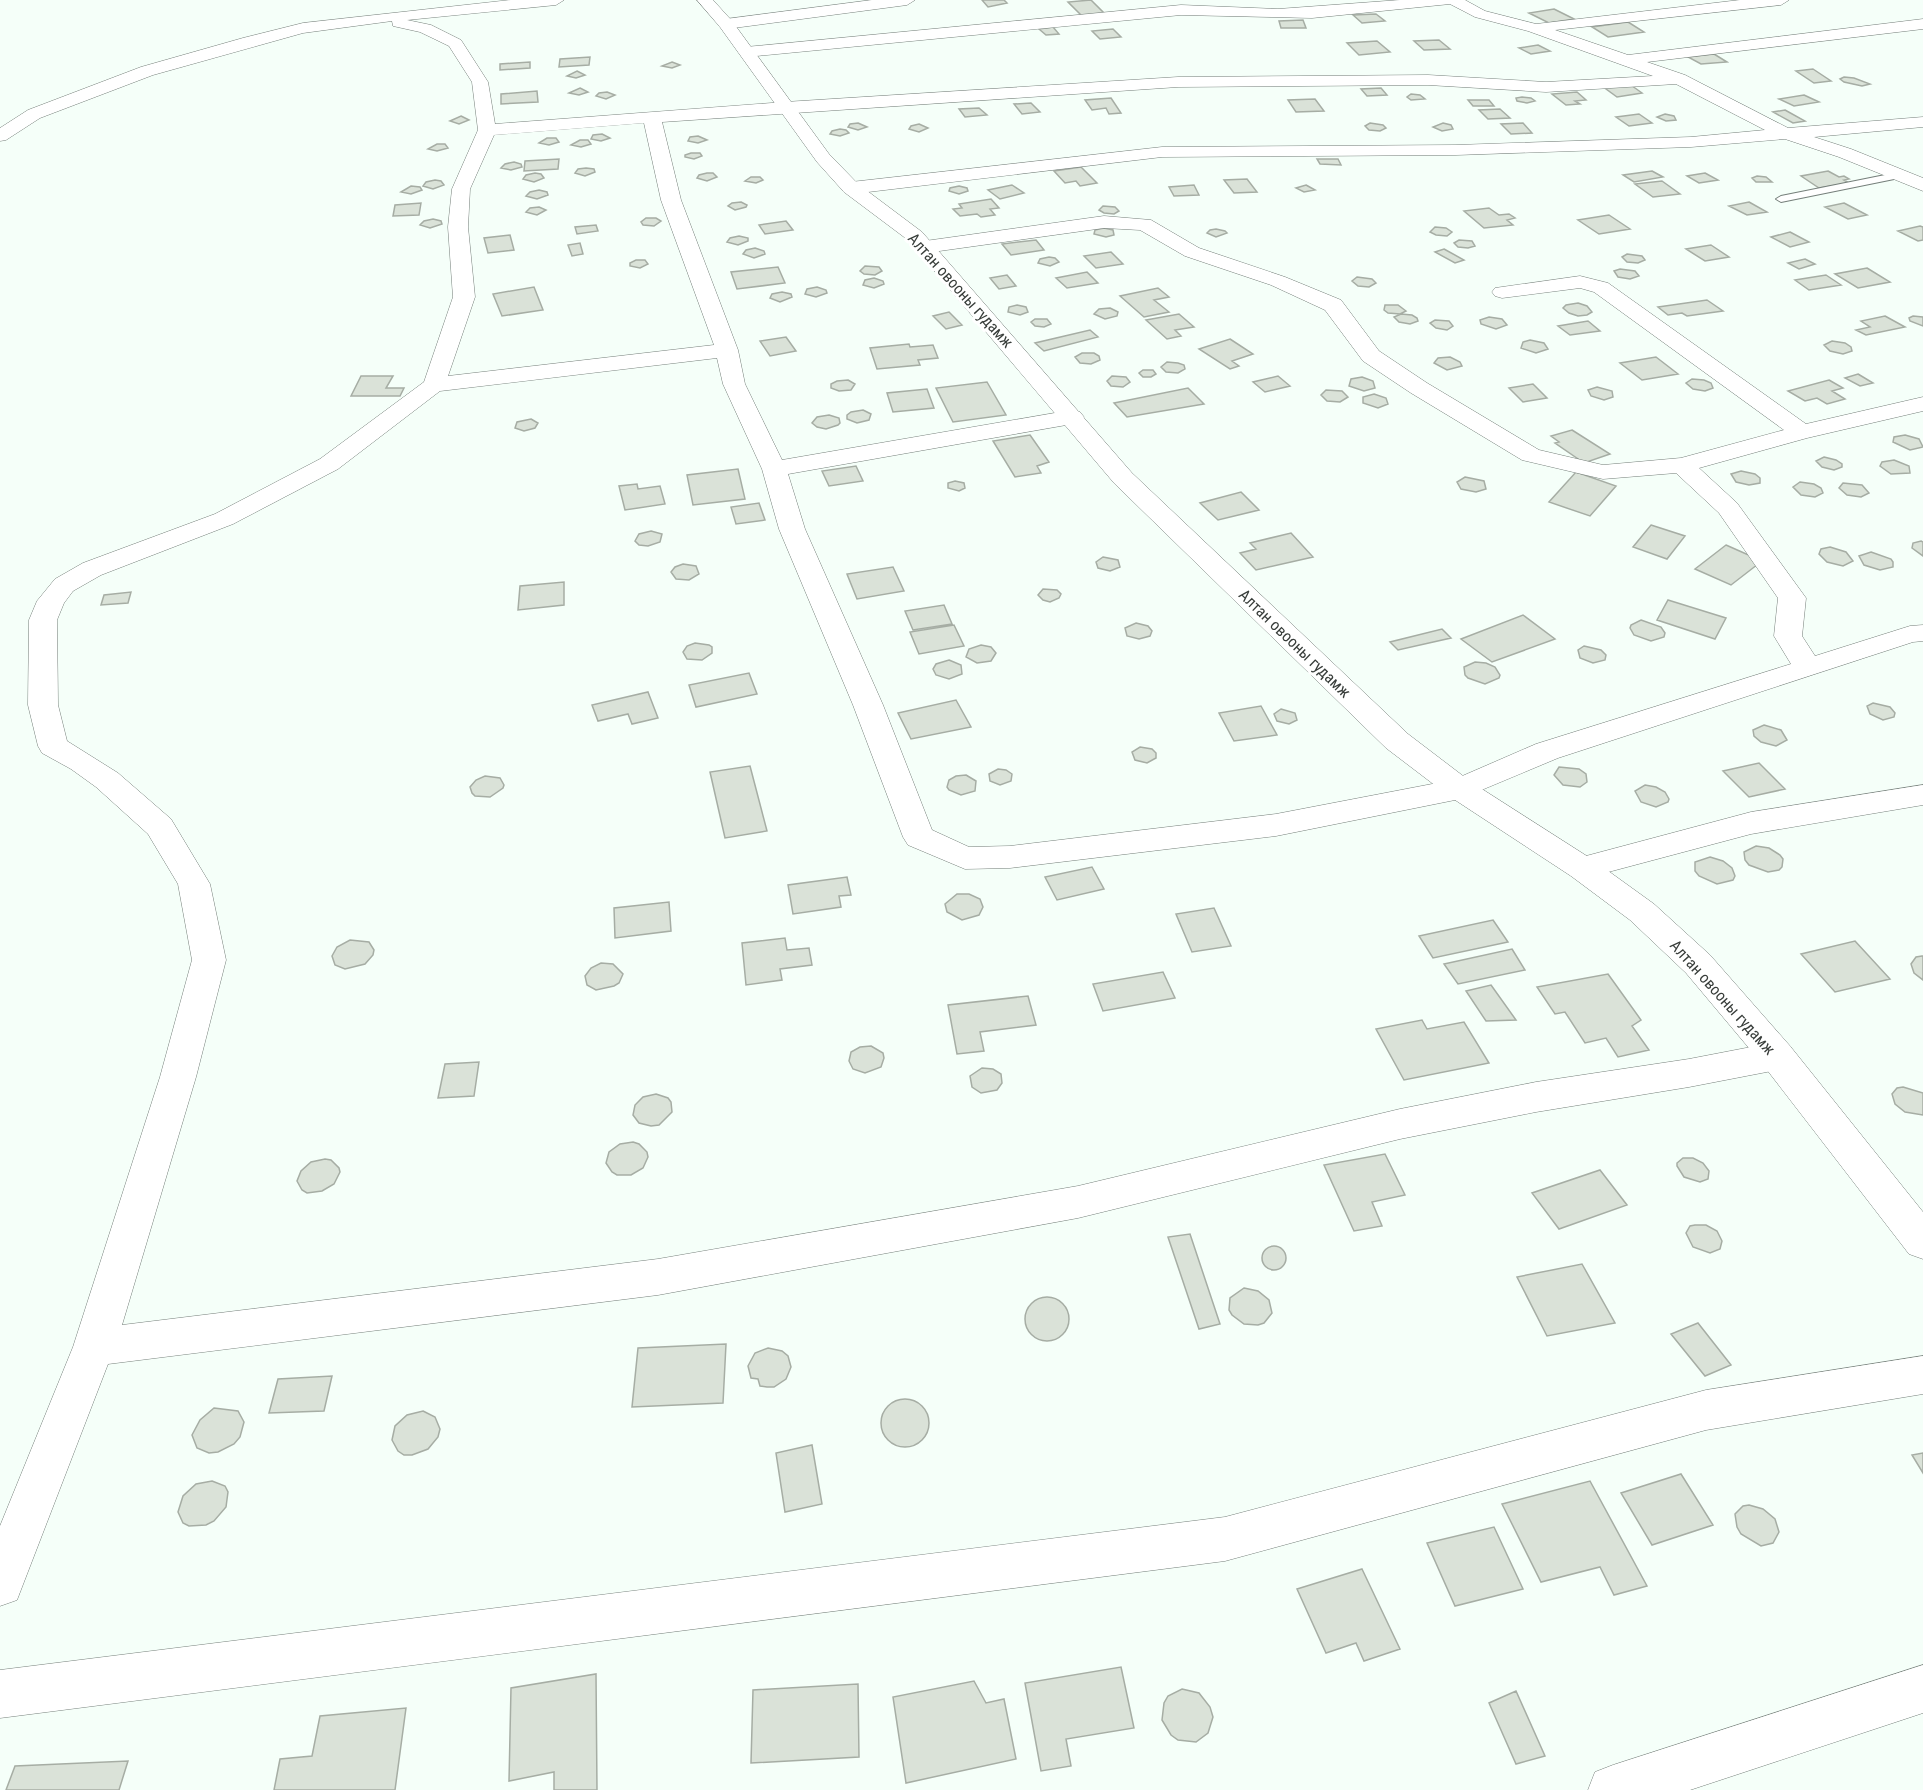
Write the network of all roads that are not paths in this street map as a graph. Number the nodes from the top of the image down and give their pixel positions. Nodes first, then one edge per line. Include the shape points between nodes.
1 (556, 0) edge
2 (705, 0) edge
3 (907, 0) edge
4 (1449, 0) edge
5 (1454, 0) edge
6 (1781, 0) edge
7 (357, 6) dead end
8 (371, 19) junction
9 (726, 24) junction
10 (1923, 24) edge
11 (1534, 28) junction
12 (746, 52) junction
13 (1624, 60) junction
14 (1678, 79) junction
15 (784, 107) junction
16 (652, 118) junction
17 (1923, 122) edge
18 (487, 130) junction
19 (1784, 133) junction
20 (0, 136) edge
21 (1900, 175) junction
22 (1923, 185) edge
23 (851, 188) junction
24 (1781, 199) dead end
25 (925, 247) junction
26 (1502, 292) dead end
27 (727, 350) junction
28 (434, 385) junction
29 (1923, 404) edge
30 (1072, 417) junction
31 (1802, 432) junction
32 (1682, 465) junction
33 (774, 469) junction
34 (1923, 633) edge
35 (1808, 668) junction
36 (1460, 789) junction
37 (1923, 795) edge
38 (1582, 868) junction
39 (1777, 1056) junction
40 (1923, 1242) edge
41 (94, 1347) junction
42 (1923, 1375) edge
43 (0, 1583) edge
44 (1923, 1689) edge
45 (0, 1694) edge
46 (1612, 1790) edge

1 - 8 street
2 - 9 street, Алтан овооны гудамж
3 - 9 street
4 - 12 street via 1306,14 1181,10
5 - 11 street via 1480,14
6 - 11 street
7 - 8 street
8 - 18 street via 425,28 455,43 480,82
8 - 20 street via 303,28 147,71 34,114
9 - 12 street, Алтан овооны гудамж
10 - 13 street
11 - 13 street
12 - 15 street, Алтан овооны гудамж
13 - 14 street
14 - 15 street via 1546,87 1428,80 1179,82
14 - 19 street
15 - 16 street
15 - 23 street, Алтан овооны гудамж
16 - 18 street
16 - 27 street via 671,200
17 - 19 street
18 - 28 street via 461,189 458,227 464,297
19 - 21 street
19 - 23 street via 1691,142 1456,150 1162,152
21 - 22 street
21 - 24 lane
23 - 25 street, Алтан овооны гудамж
25 - 30 street, Алтан овооны гудамж
25 - 32 street via 1104,222 1143,224 1192,252 1278,280 1333,305 1371,356 1531,455 1603,472
26 - 31 street via 1580,282 1601,286
27 - 28 street
27 - 33 street via 734,384
28 - 41 street via 329,464 224,519 92,569 64,585 51,601 43,621 44,705 53,746 107,780 160,827 194,884 209,960 178,1077
29 - 31 street
30 - 33 street
30 - 36 street, Алтан овооны гудамж via 1123,477 1397,741
31 - 32 street
32 - 35 street via 1728,508 1792,598 1788,636
33 - 36 street via 792,529 868,705 919,837 965,858 1010,857 1276,825
34 - 35 street
35 - 36 street via 1547,751
36 - 38 street, Алтан овооны гудамж
37 - 38 street via 1751,823
38 - 39 street, Алтан овооны гудамж via 1642,912 1698,964
39 - 40 street, Алтан овооны гудамж
39 - 41 street via 1400,1124 1078,1202 658,1277
41 - 43 street
42 - 45 street via 1706,1410 1225,1539
44 - 46 street

